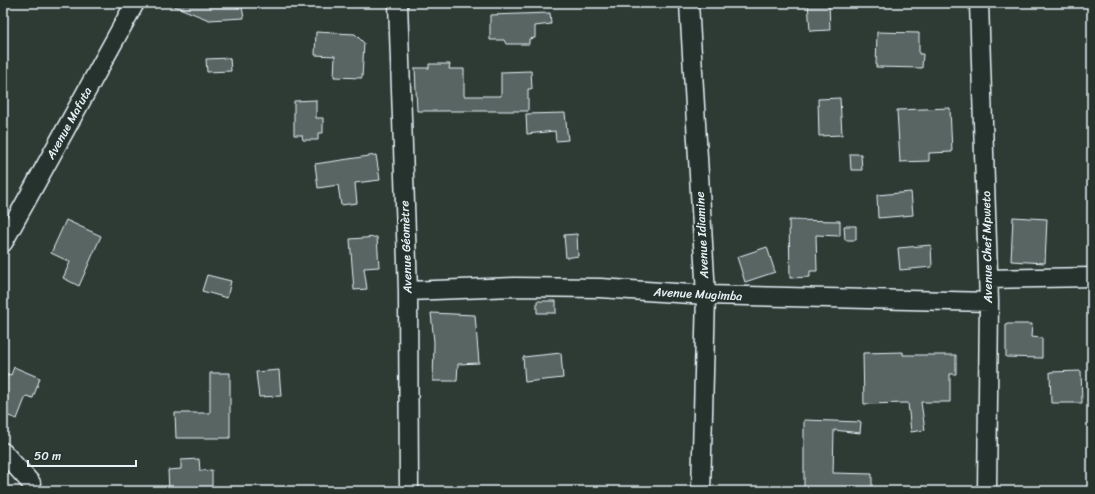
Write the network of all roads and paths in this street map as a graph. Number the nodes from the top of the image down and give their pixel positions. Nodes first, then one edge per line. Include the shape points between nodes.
1 (135, 3) edge
2 (398, 3) edge
3 (689, 3) edge
4 (980, 3) edge
5 (3, 244) edge
6 (1092, 277) edge
7 (988, 279) junction
8 (408, 291) junction
9 (706, 295) junction
10 (989, 302) junction
11 (3, 452) edge
12 (31, 483) dead end
13 (409, 491) edge
14 (701, 491) edge
15 (987, 491) edge

1 - 5 street, Avenue Mafuta
2 - 8 street, Avenue Géomètre
3 - 9 street, Avenue Idiamine
4 - 7 street, Avenue Chef Mpweto
6 - 7 street
7 - 10 street, Avenue Chef Mpweto
8 - 9 street, Avenue Mugimba via 514,286 600,288
8 - 13 street, Avenue Géomètre
9 - 10 street, Avenue Mugimba
9 - 14 street, Avenue Idiamine
10 - 15 street, Avenue Chef Mpweto
11 - 12 street

